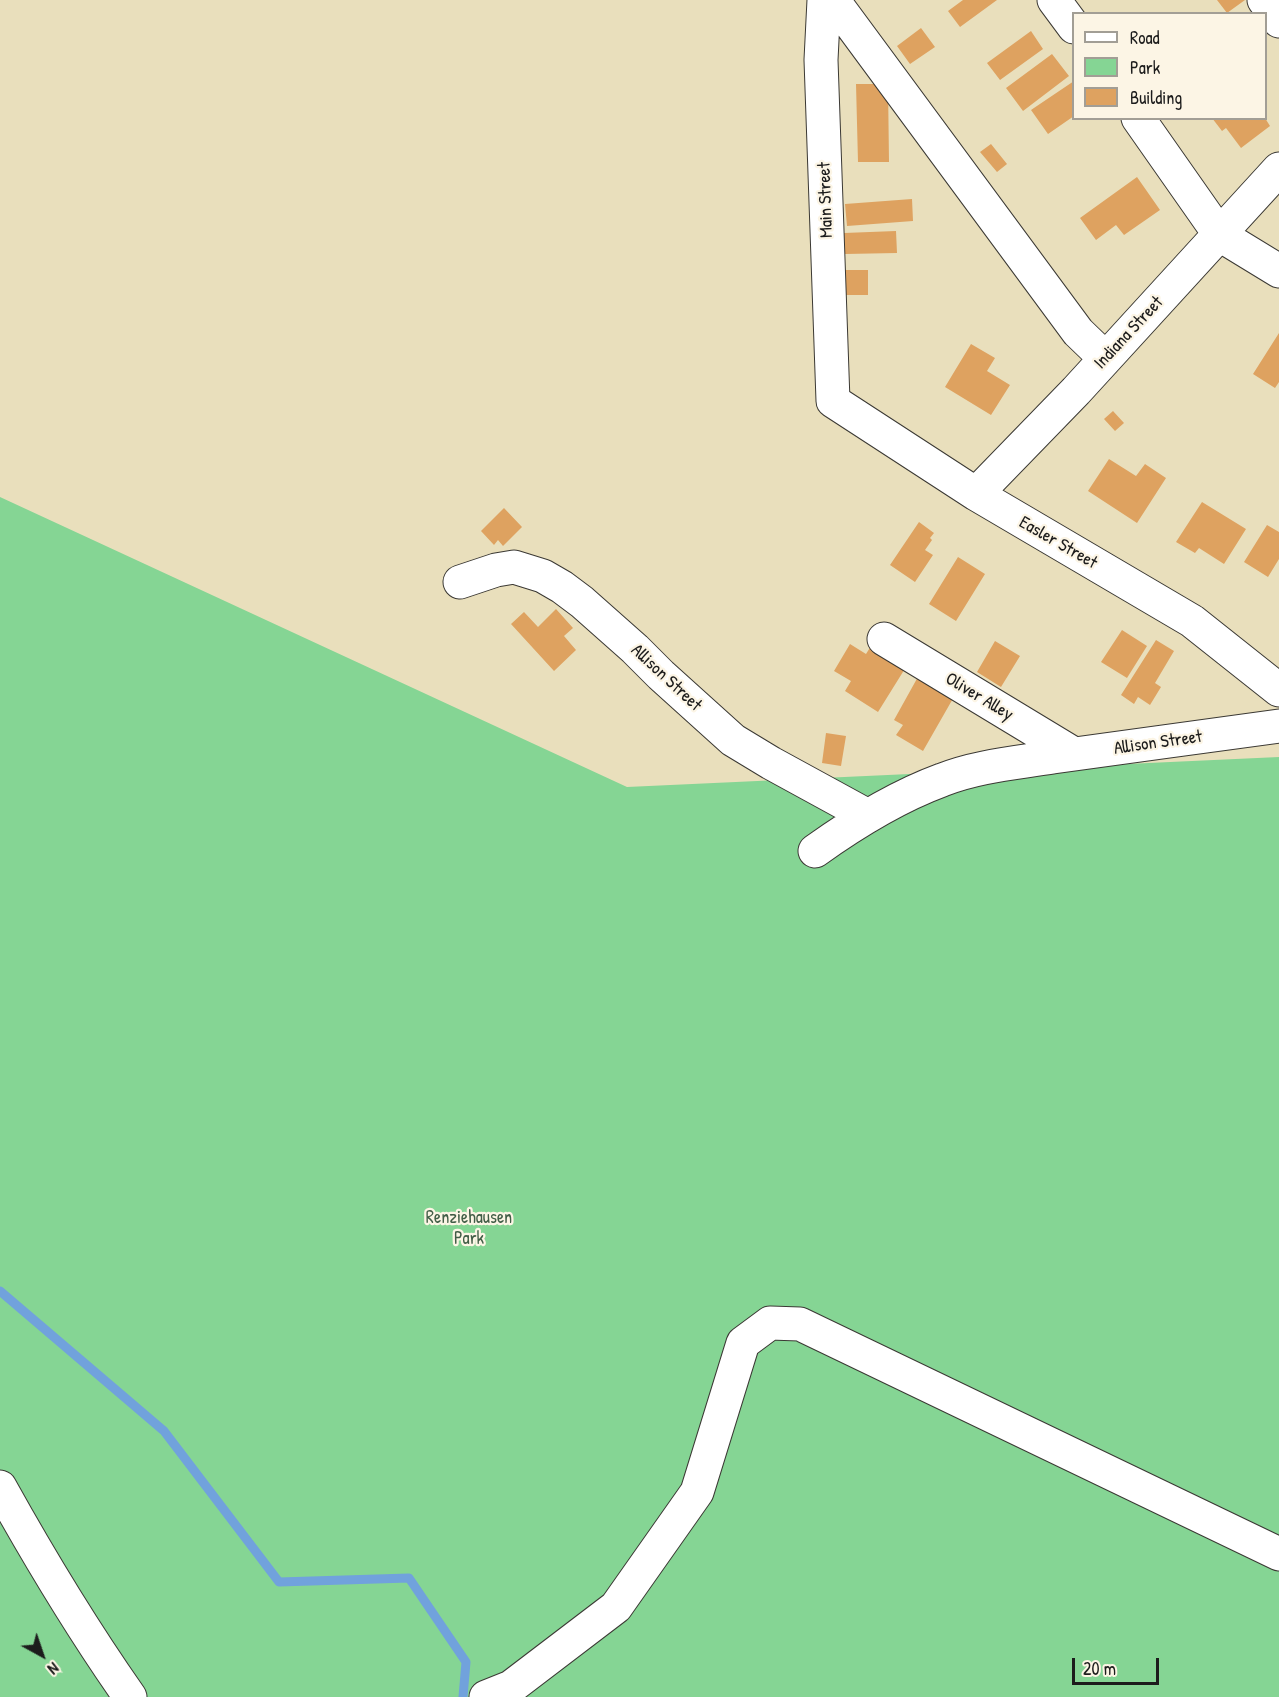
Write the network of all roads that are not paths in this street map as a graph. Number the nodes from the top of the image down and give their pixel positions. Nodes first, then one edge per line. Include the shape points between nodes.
1 (824, 0) edge
2 (833, 0) edge
3 (1054, 0) edge
4 (1264, 0) edge
5 (1279, 21) edge
6 (1072, 24) edge
7 (1139, 120) edge
8 (1279, 169) edge
9 (1220, 235) junction
10 (1279, 271) edge
11 (1105, 358) junction
12 (833, 401) joint
13 (976, 494) junction
14 (460, 582) dead end
15 (884, 639) dead end
16 (1279, 690) edge
17 (1279, 726) edge
18 (1074, 754) junction
19 (868, 816) junction
20 (815, 851) dead end
21 (0, 1487) edge
22 (1279, 1554) edge
23 (130, 1697) edge
24 (486, 1697) edge

1 - 12 street, Main Street via 821,60
2 - 11 street via 1078,332
3 - 6 street
4 - 5 street
7 - 9 street
8 - 9 street, Indiana Street
9 - 10 street
9 - 11 street, Indiana Street
11 - 13 street, Indiana Street
12 - 13 street, Easler Street
13 - 16 street, Easler Street via 1192,621
14 - 19 street, Allison Street via 514,567 543,576 582,602 733,740
15 - 18 street, Oliver Alley
17 - 18 street, Allison Street
18 - 19 street, Allison Street via 943,779
19 - 20 street, Allison Street
21 - 23 street
22 - 24 street via 800,1324 770,1323 743,1343 697,1492 616,1607 511,1687

